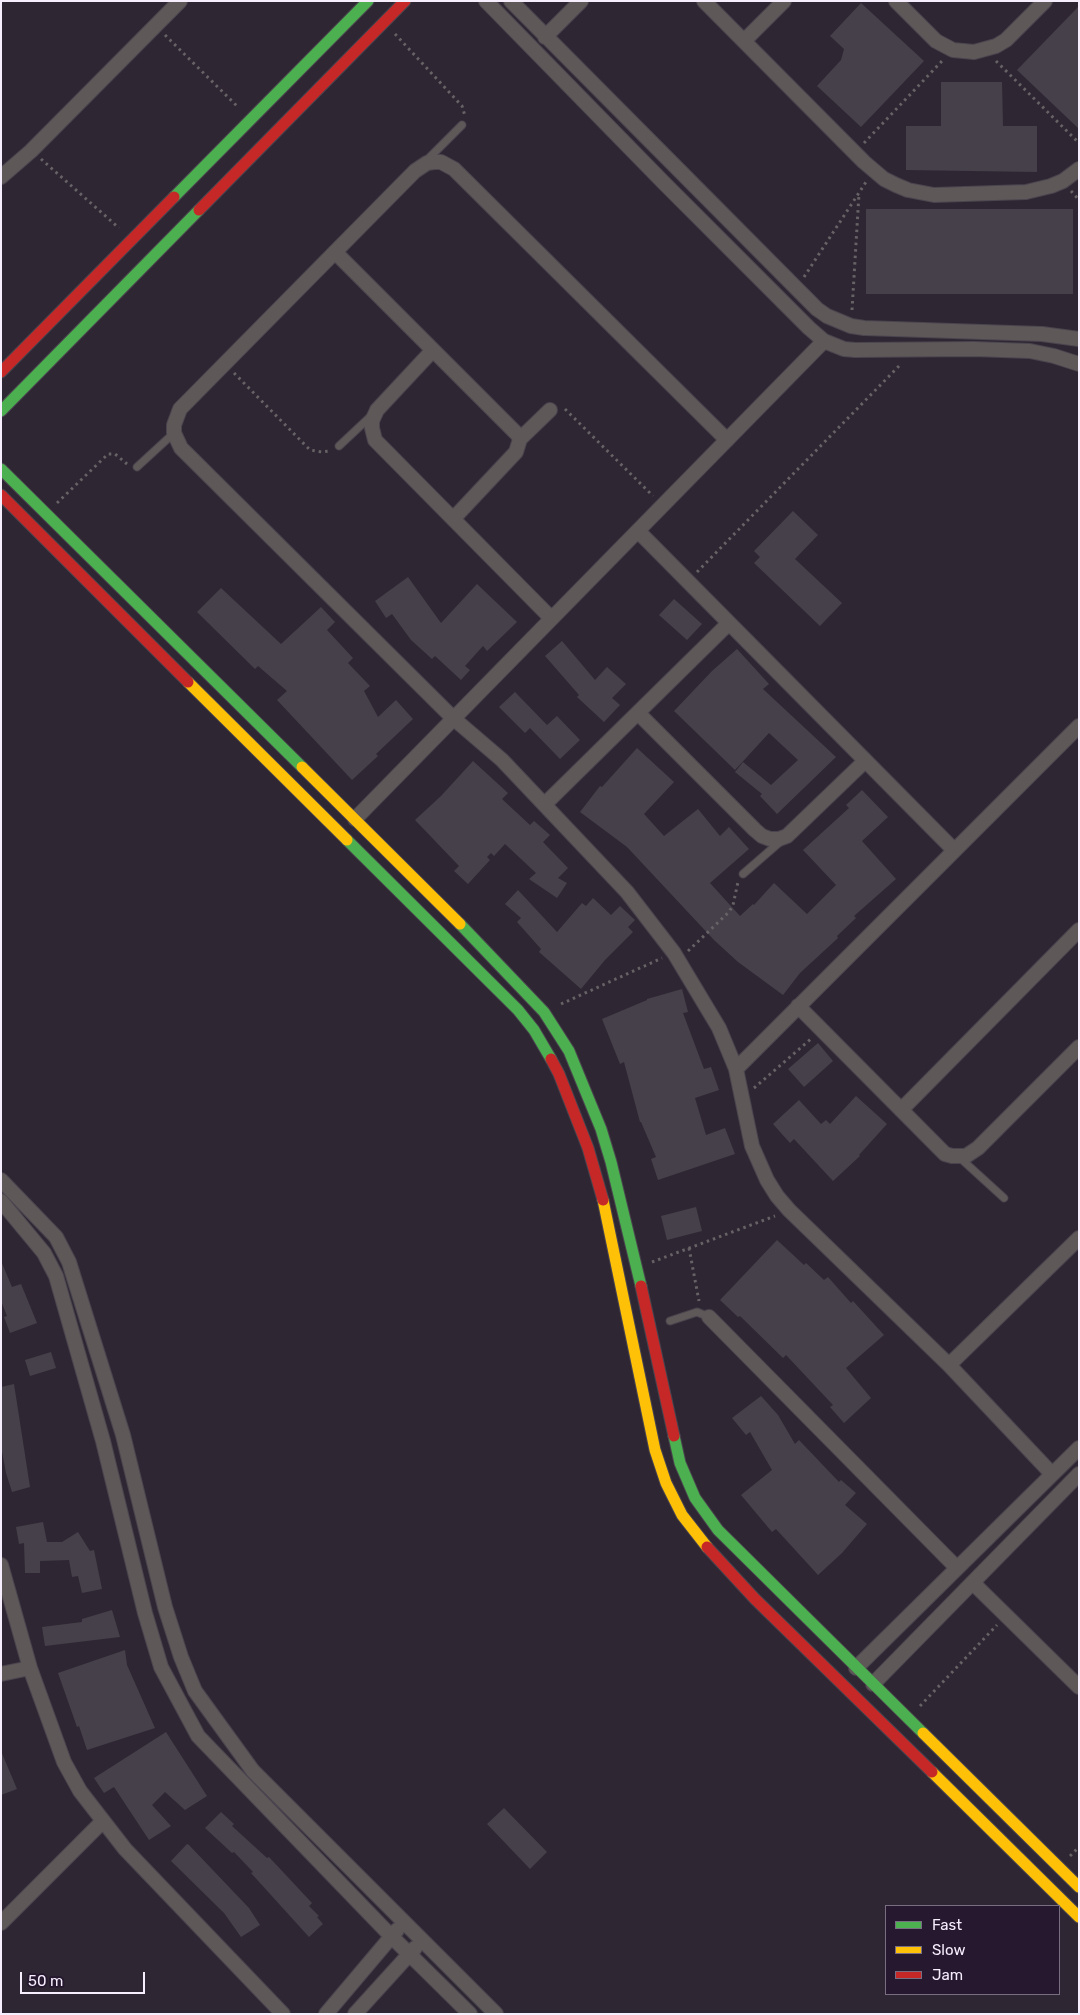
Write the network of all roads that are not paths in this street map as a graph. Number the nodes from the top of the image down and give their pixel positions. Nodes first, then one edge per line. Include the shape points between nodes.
1 (180, 1) edge
2 (368, 1) edge
3 (405, 1) edge
4 (486, 1) edge
5 (510, 1) edge
6 (581, 1) edge
7 (704, 1) edge
8 (784, 1) edge
9 (896, 1) edge
10 (1045, 1) edge
11 (545, 37) junction
12 (744, 41) junction
13 (462, 125) road end
14 (420, 166) junction
15 (677, 169) junction
16 (1079, 169) edge
17 (1, 177) edge
18 (664, 183) junction
19 (137, 249) junction
20 (335, 252) junction
21 (976, 331) junction
22 (1074, 336) edge
23 (824, 340) junction
24 (974, 349) junction
25 (433, 350) junction
26 (1079, 364) edge
27 (1, 372) edge
28 (378, 410) junction
29 (550, 410) road end
30 (1, 411) edge
31 (174, 433) junction
32 (520, 439) junction
33 (727, 440) junction
34 (339, 446) road end
35 (138, 467) road end
36 (1, 469) edge
37 (1, 495) edge
38 (453, 519) junction
39 (638, 531) junction
40 (551, 618) junction
41 (728, 624) junction
42 (638, 713) junction
43 (453, 718) junction
44 (1079, 726) edge
45 (865, 760) junction
46 (545, 804) junction
47 (355, 819) junction
48 (787, 836) junction
49 (954, 850) junction
50 (743, 874) road end
51 (1079, 930) edge
52 (481, 945) junction
53 (468, 960) junction
54 (798, 1006) junction
55 (1079, 1047) edge
56 (736, 1069) junction
57 (901, 1110) junction
58 (959, 1157) junction
59 (1, 1180) edge
60 (1004, 1198) dead end
61 (1, 1201) edge
62 (1079, 1238) edge
63 (705, 1315) joint
64 (670, 1321) dead end
65 (949, 1365) junction
66 (123, 1435) junction
67 (103, 1441) junction
68 (1079, 1448) edge
69 (1052, 1474) junction
70 (1079, 1474) edge
71 (1, 1565) edge
72 (957, 1568) junction
73 (973, 1583) junction
74 (771, 1584) junction
75 (755, 1599) junction
76 (30, 1668) junction
77 (856, 1668) junction
78 (1, 1674) edge
79 (873, 1684) junction
80 (1079, 1687) edge
81 (102, 1822) junction
82 (1079, 1887) edge
83 (1079, 1917) edge
84 (405, 1922) junction
85 (1, 1923) edge
86 (391, 1936) junction
87 (423, 1939) junction
88 (410, 1954) junction
89 (283, 2014) edge
90 (326, 2014) edge
91 (355, 2014) edge
92 (470, 2014) edge
93 (496, 2014) edge

1 - 17 street
2 - 19 street via 251,119
3 - 19 street
4 - 18 street
5 - 11 street
6 - 11 street
7 - 12 street
8 - 12 street
9 - 10 street via 936,41 964,52 984,50 1006,40
11 - 15 street
12 - 16 street via 874,171 908,190 927,194 1039,190 1062,181
13 - 14 lane
14 - 20 street
14 - 33 street via 434,162 454,169
15 - 18 street
15 - 21 street via 827,316 851,326
18 - 23 street
19 - 27 street
19 - 30 street
20 - 25 street
20 - 31 street via 180,409
21 - 22 street
21 - 24 street
23 - 24 street via 855,350
23 - 33 street
24 - 26 street via 1030,351
25 - 28 street
25 - 32 street
28 - 34 lane
28 - 38 street via 372,421 375,440
29 - 32 street
31 - 35 lane
31 - 43 street via 182,448
32 - 38 street via 516,452
33 - 39 street
36 - 47 street
37 - 53 street
38 - 40 street
39 - 40 street
39 - 41 street
40 - 43 street
41 - 42 street
41 - 45 street
42 - 46 street
42 - 48 street via 762,836 770,839
43 - 46 street via 502,760
43 - 47 street
44 - 49 street
45 - 48 street
45 - 49 street
46 - 56 street via 626,892 676,956 719,1028
47 - 52 street
48 - 50 lane
49 - 54 street
51 - 57 street
52 - 53 street
52 - 74 street via 544,1012 569,1051 611,1162 675,1444 687,1481 718,1530
53 - 75 street via 534,1030 559,1074 579,1122 598,1183 660,1466 673,1499 692,1530
54 - 56 street
54 - 57 street
55 - 58 street via 978,1148
56 - 65 street via 750,1137 759,1164 777,1196
57 - 58 street via 945,1154
58 - 60 lane
59 - 66 street via 56,1237 69,1262
61 - 67 street via 44,1253 56,1276
62 - 65 street
63 - 64 lane via 693,1313
63 - 72 street
65 - 69 street
66 - 67 street
66 - 84 street via 165,1608 195,1691 253,1771
67 - 86 street via 161,1667 198,1736
68 - 69 street
69 - 72 street
70 - 73 street
71 - 76 street
72 - 77 street
73 - 79 street
73 - 80 street
74 - 75 street
74 - 77 street
75 - 83 street
76 - 78 street
76 - 81 street via 64,1762
77 - 79 street
79 - 82 street
81 - 85 street
81 - 89 street
84 - 86 street
84 - 87 street
86 - 88 street
86 - 90 street
87 - 88 street
87 - 93 street
88 - 91 street
88 - 92 street

